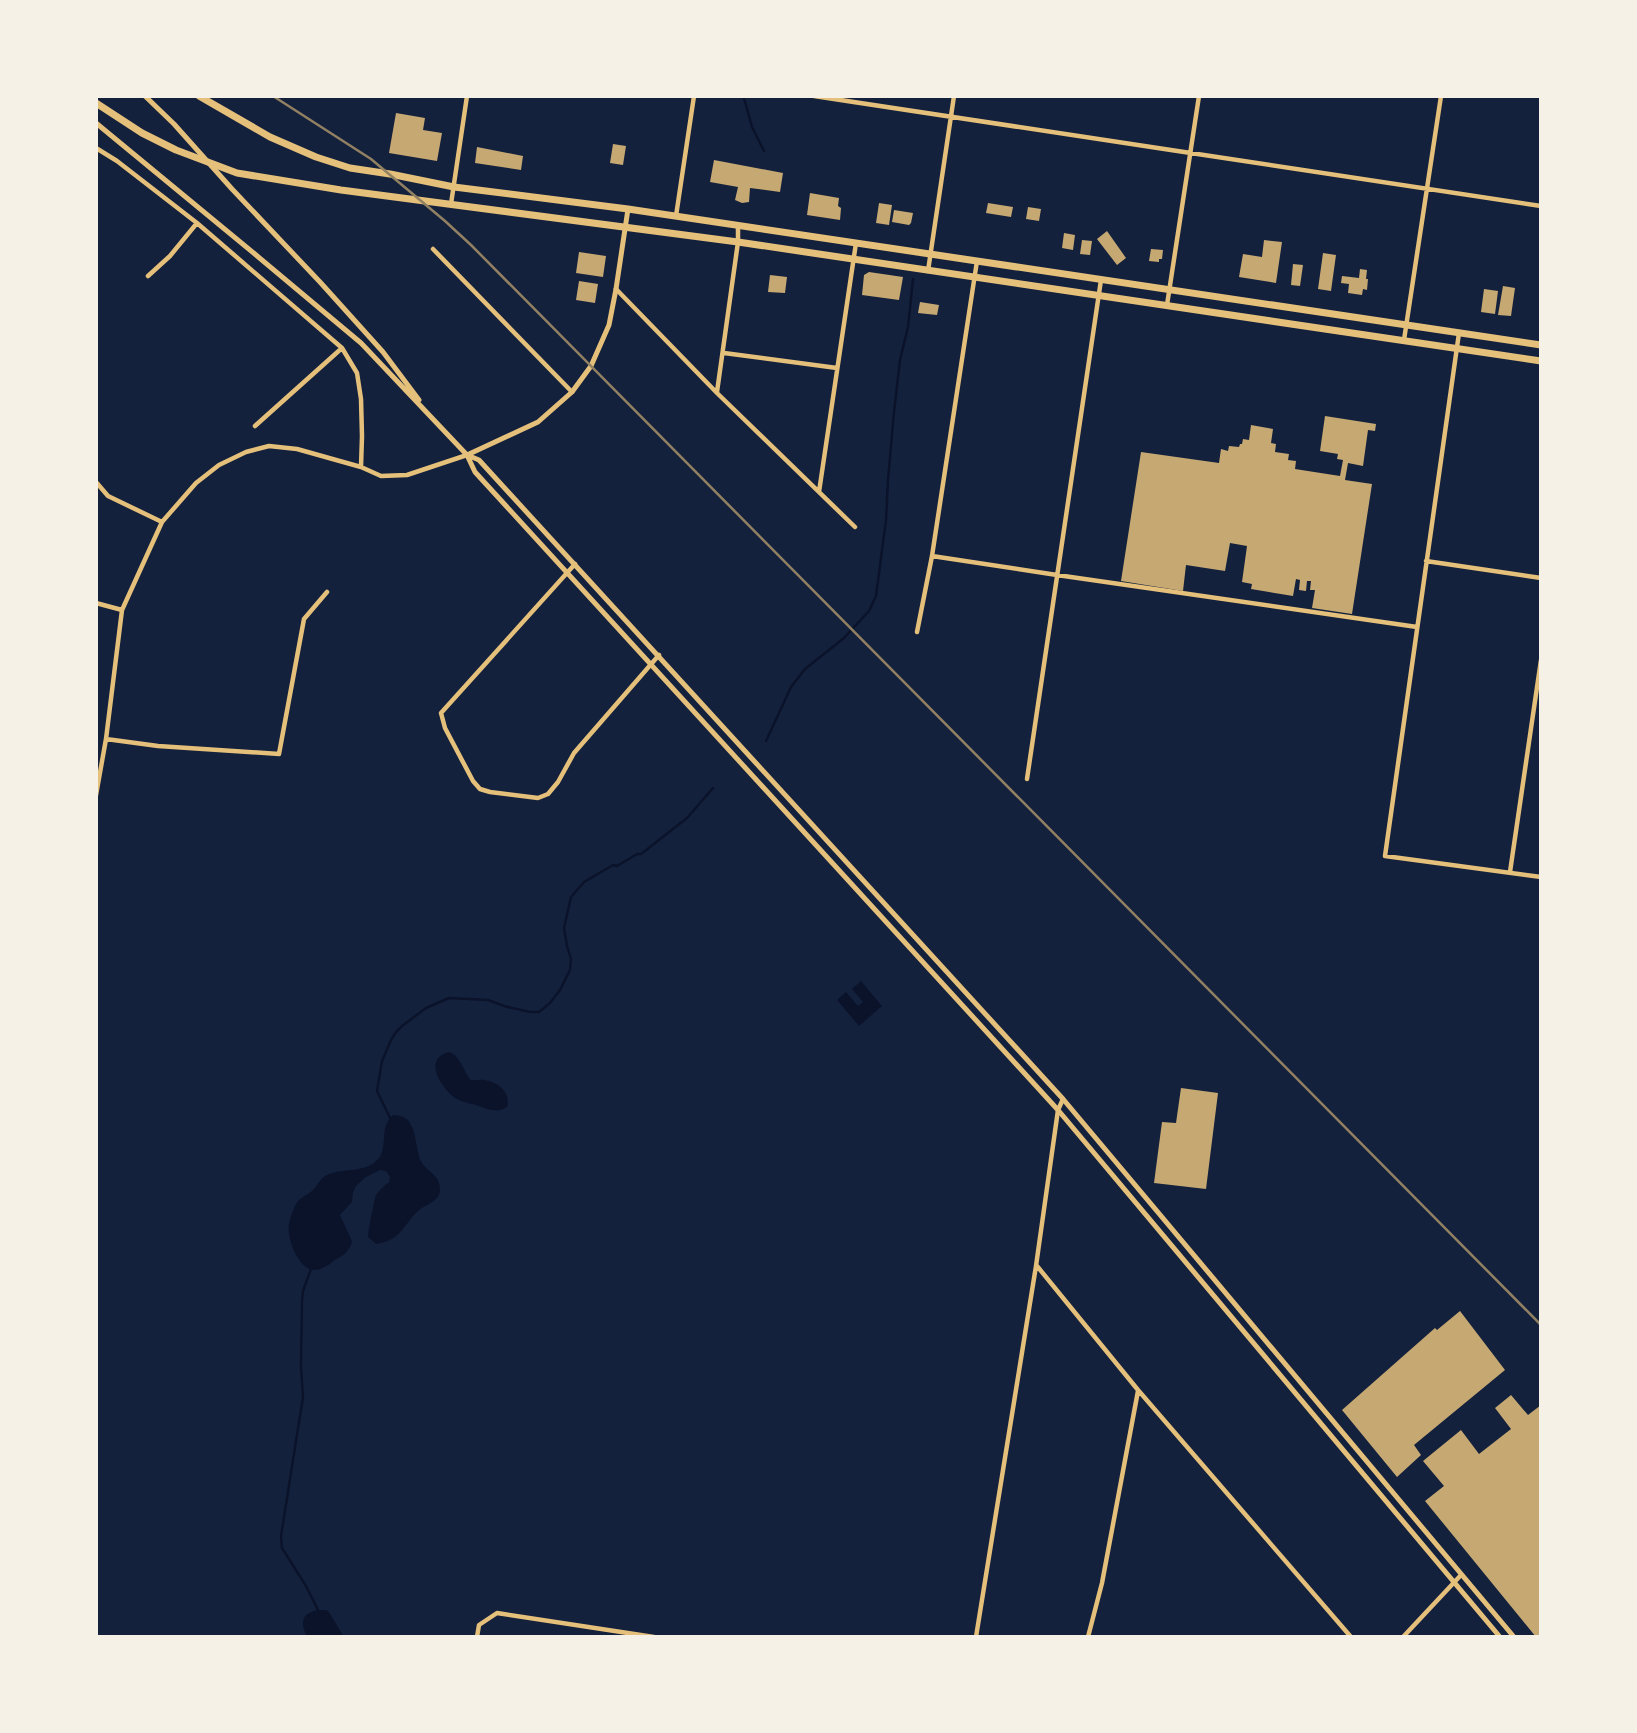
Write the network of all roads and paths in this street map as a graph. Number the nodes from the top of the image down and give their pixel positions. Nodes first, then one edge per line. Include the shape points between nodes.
1 (145, 96) edge
2 (198, 96) edge
3 (467, 96) edge
4 (694, 96) edge
5 (814, 96) edge
6 (954, 96) edge
7 (1199, 96) edge
8 (1441, 96) edge
9 (96, 103) edge
10 (951, 116) junction
11 (96, 123) edge
12 (96, 148) edge
13 (1190, 154) junction
14 (454, 187) junction
15 (1426, 189) junction
16 (451, 204) junction
17 (1541, 206) edge
18 (628, 209) junction
19 (676, 216) junction
20 (197, 223) junction
21 (626, 226) junction
22 (738, 227) junction
23 (738, 242) junction
24 (856, 243) junction
25 (433, 249) dead end
26 (931, 254) junction
27 (854, 260) junction
28 (977, 261) junction
29 (928, 271) junction
30 (148, 276) dead end
31 (975, 278) junction
32 (1101, 280) junction
33 (616, 289) junction
34 (1170, 290) junction
35 (1098, 295) junction
36 (1167, 305) junction
37 (1406, 326) junction
38 (1459, 332) junction
39 (1404, 340) junction
40 (1541, 345) edge
41 (342, 348) junction
42 (1457, 348) junction
43 (724, 353) junction
44 (1541, 361) edge
45 (837, 368) junction
46 (572, 392) junction
47 (717, 393) junction
48 (435, 423) junction
49 (255, 426) dead end
50 (467, 455) junction
51 (361, 467) junction
52 (96, 482) edge
53 (819, 492) junction
54 (162, 522) junction
55 (855, 527) dead end
56 (932, 556) junction
57 (1426, 561) junction
58 (575, 564) junction
59 (568, 572) junction
60 (1057, 575) junction
61 (1541, 578) edge
62 (327, 592) dead end
63 (96, 603) edge
64 (121, 610) junction
65 (1417, 627) junction
66 (917, 632) dead end
67 (659, 655) junction
68 (1541, 660) edge
69 (652, 665) junction
70 (106, 739) junction
71 (98, 771) edge
72 (1027, 779) dead end
73 (96, 795) edge
74 (1510, 872) junction
75 (1541, 877) edge
76 (910, 932) junction
77 (902, 940) junction
78 (950, 976) junction
79 (943, 984) junction
80 (1063, 1099) junction
81 (1058, 1110) junction
82 (1162, 1216) junction
83 (1155, 1225) junction
84 (1036, 1266) junction
85 (1278, 1354) junction
86 (1270, 1362) junction
87 (1138, 1390) junction
88 (1461, 1574) junction
89 (1453, 1582) junction
90 (477, 1637) edge
91 (654, 1637) edge
92 (976, 1637) edge
93 (1088, 1637) edge
94 (1351, 1637) edge
95 (1403, 1637) edge
96 (1500, 1637) edge
97 (1514, 1637) edge

1 - 48 street via 383,352
2 - 14 main road via 316,157 350,168
3 - 14 street
4 - 19 street
5 - 10 street
6 - 10 street
7 - 13 street
8 - 15 street
9 - 16 main road via 176,150 237,173
10 - 13 street
10 - 26 street
11 - 48 street via 361,343
12 - 20 street
13 - 15 street
13 - 34 street
14 - 16 street
14 - 18 main road
15 - 17 street
15 - 37 street
16 - 21 main road
18 - 19 main road
18 - 21 street
19 - 22 main road
20 - 30 street
20 - 41 street
21 - 23 main road
21 - 33 street
22 - 23 street
22 - 24 main road
23 - 27 main road
23 - 43 street
24 - 26 main road
24 - 27 street
25 - 46 street
26 - 28 main road
26 - 29 street
27 - 29 main road
27 - 45 street
28 - 31 street
28 - 32 main road
29 - 31 main road
31 - 35 main road
31 - 56 street
32 - 34 main road
32 - 35 street
33 - 46 street via 597,355
33 - 47 street
34 - 36 street
34 - 37 main road
35 - 36 main road
35 - 60 street
36 - 39 main road
37 - 38 main road
37 - 39 street
38 - 40 main road
38 - 42 street
39 - 42 main road
41 - 49 street
41 - 51 street via 357,373
42 - 44 main road
42 - 57 street
43 - 45 street
43 - 47 street
45 - 53 street
46 - 50 street via 538,422
47 - 53 street
48 - 50 street
50 - 51 street via 407,475 381,476
50 - 58 street via 479,460
50 - 59 street via 475,472
51 - 54 street via 297,449 269,446 246,452 219,465 196,484
52 - 54 street via 108,496
53 - 55 street
54 - 64 street
56 - 60 street
56 - 66 street
57 - 61 street
57 - 65 street
58 - 59 street
58 - 67 street
59 - 69 street
59 - 69 street via 441,713 473,782 490,792 538,798 548,794 574,752
60 - 65 street
60 - 72 street
62 - 70 street via 304,619 279,754
63 - 64 street
64 - 70 street
65 - 74 street via 1385,856
67 - 69 street
67 - 76 street
68 - 74 street
69 - 77 street
70 - 71 street
71 - 73 street
74 - 75 street
76 - 77 street
76 - 78 street
77 - 79 street
78 - 79 street
78 - 80 street
79 - 81 street
80 - 81 street
80 - 82 street
81 - 83 street
81 - 84 street
82 - 83 street
82 - 85 street
83 - 86 street
84 - 87 street
84 - 92 street
85 - 86 street
85 - 88 street
86 - 89 street
87 - 93 street
87 - 94 street
88 - 89 street
88 - 97 street
89 - 95 street
89 - 96 street
90 - 91 street via 479,1625 497,1613

